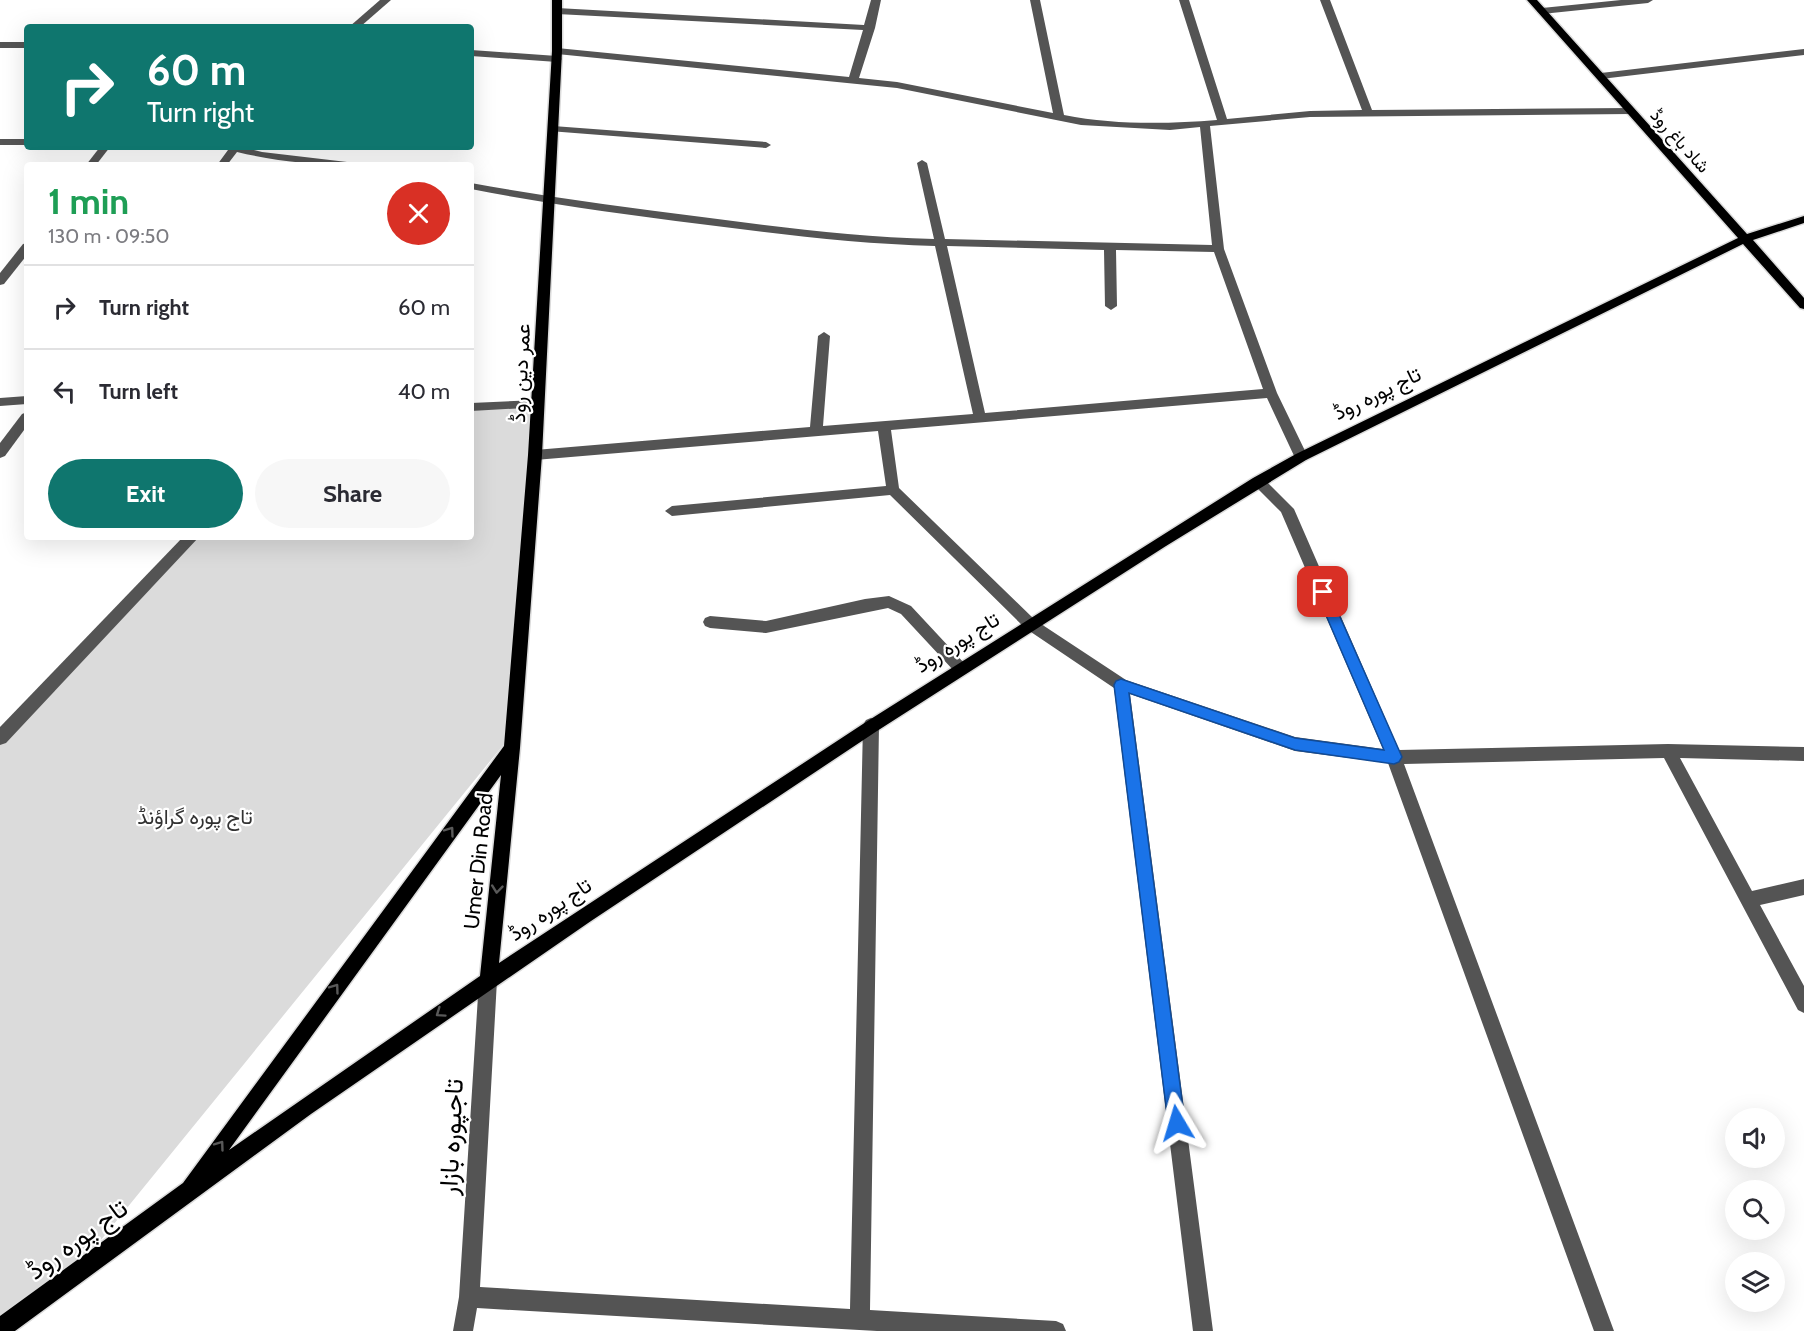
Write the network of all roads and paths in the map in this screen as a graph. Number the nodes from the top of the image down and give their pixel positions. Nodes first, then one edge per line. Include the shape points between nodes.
1 (386, 0) edge
2 (876, 0) edge
3 (1035, 0) edge
4 (1184, 0) edge
5 (1325, 0) edge
6 (1532, 0) edge
7 (1648, 0) edge
8 (557, 5) edge
9 (1542, 11) junction
10 (358, 24) edge
11 (870, 28) junction
12 (0, 45) edge
13 (24, 45) edge
14 (1804, 52) edge
15 (474, 53) edge
16 (557, 55) junction
17 (1601, 76) junction
18 (853, 81) junction
19 (1631, 111) junction
20 (1368, 113) junction
21 (1059, 118) junction
22 (1223, 122) junction
23 (1205, 124) junction
24 (553, 129) junction
25 (0, 142) edge
26 (24, 142) edge
27 (766, 146) dead end
28 (103, 150) edge
29 (234, 150) edge
30 (246, 150) edge
31 (93, 162) edge
32 (224, 162) edge
33 (319, 162) edge
34 (922, 163) dead end
35 (474, 187) edge
36 (549, 201) junction
37 (1804, 219) edge
38 (1745, 239) junction
39 (940, 242) junction
40 (1110, 246) junction
41 (1218, 249) junction
42 (24, 251) edge
43 (0, 281) edge
44 (1804, 305) edge
45 (1111, 306) dead end
46 (824, 336) dead end
47 (1271, 393) junction
48 (24, 400) edge
49 (0, 402) edge
50 (538, 404) junction
51 (474, 407) edge
52 (980, 417) junction
53 (24, 421) edge
54 (884, 425) junction
55 (816, 431) junction
56 (0, 453) edge
57 (535, 455) junction
58 (1301, 457) junction
59 (1258, 482) junction
60 (892, 490) junction
61 (672, 511) dead end
62 (189, 540) edge
63 (710, 622) dead end
64 (1030, 624) junction
65 (960, 668) junction
66 (1121, 685) junction
67 (871, 725) junction
68 (0, 738) edge
69 (512, 748) junction
70 (1668, 751) junction
71 (1804, 754) edge
72 (1394, 757) junction
73 (1804, 887) edge
74 (1748, 900) junction
75 (488, 980) junction
76 (1804, 1004) edge
77 (185, 1193) junction
78 (469, 1297) junction
79 (860, 1319) junction
80 (0, 1329) edge
81 (464, 1331) edge
82 (1056, 1331) edge
83 (1203, 1331) edge
84 (1604, 1331) edge

1 - 10 street
2 - 11 street
3 - 21 street
4 - 22 street
5 - 20 street
6 - 9 main road, شاد باغ روڈ
7 - 9 street
8 - 11 street
8 - 16 main road, عمر دین روڈ
9 - 17 main road, شاد باغ روڈ
11 - 18 street
12 - 13 street
14 - 17 street
15 - 16 street
16 - 18 street
16 - 24 main road, عمر دین روڈ
17 - 19 main road, شاد باغ روڈ
18 - 21 street via 897,85
19 - 20 street
19 - 38 main road, شاد باغ روڈ
20 - 22 street
21 - 23 street via 1170,127
22 - 23 street
23 - 41 street
24 - 27 street
24 - 36 main road, عمر دین روڈ
25 - 26 street
28 - 31 street
29 - 32 street
30 - 33 street
34 - 39 street
35 - 36 street
36 - 39 street via 768,229 886,241
36 - 50 main road, عمر دین روڈ
37 - 38 main road, تاج پورہ روڈ
38 - 44 main road, شاد باغ روڈ
38 - 58 main road, تاج پورہ روڈ
39 - 40 street
39 - 52 street
40 - 41 street
40 - 45 street
41 - 47 street
42 - 43 street
46 - 55 street
47 - 52 street
47 - 58 street
48 - 49 street
50 - 51 street
50 - 57 main road, عمر دین روڈ
52 - 54 street
53 - 56 street
54 - 55 street
54 - 60 street
55 - 57 street
57 - 69 main road, عمر دین روڈ
58 - 59 main road, تاج پورہ روڈ
59 - 64 main road, تاج پورہ روڈ
59 - 72 street via 1287,509
60 - 61 street
60 - 64 street
62 - 68 street
63 - 65 street via 766,627 889,602 906,610
64 - 65 main road, تاج پورہ روڈ
64 - 66 street
65 - 67 main road, تاج پورہ روڈ
66 - 72 street via 1295,744
66 - 83 street
67 - 75 main road, تاج پورہ روڈ
67 - 79 street
69 -> 75 main road, Umer Din Road
77 -> 69 main road, تاج پورہ روڈ
70 - 71 street
70 - 72 street
70 - 74 street
72 - 84 street
73 - 74 street
74 - 76 street
75 -> 77 main road, تاج پورہ روڈ
75 - 78 street, تاجپورہ بازار
77 - 80 main road, تاج پورہ روڈ
78 - 79 street
78 - 81 street, تاجپورہ بازار
79 - 82 street

